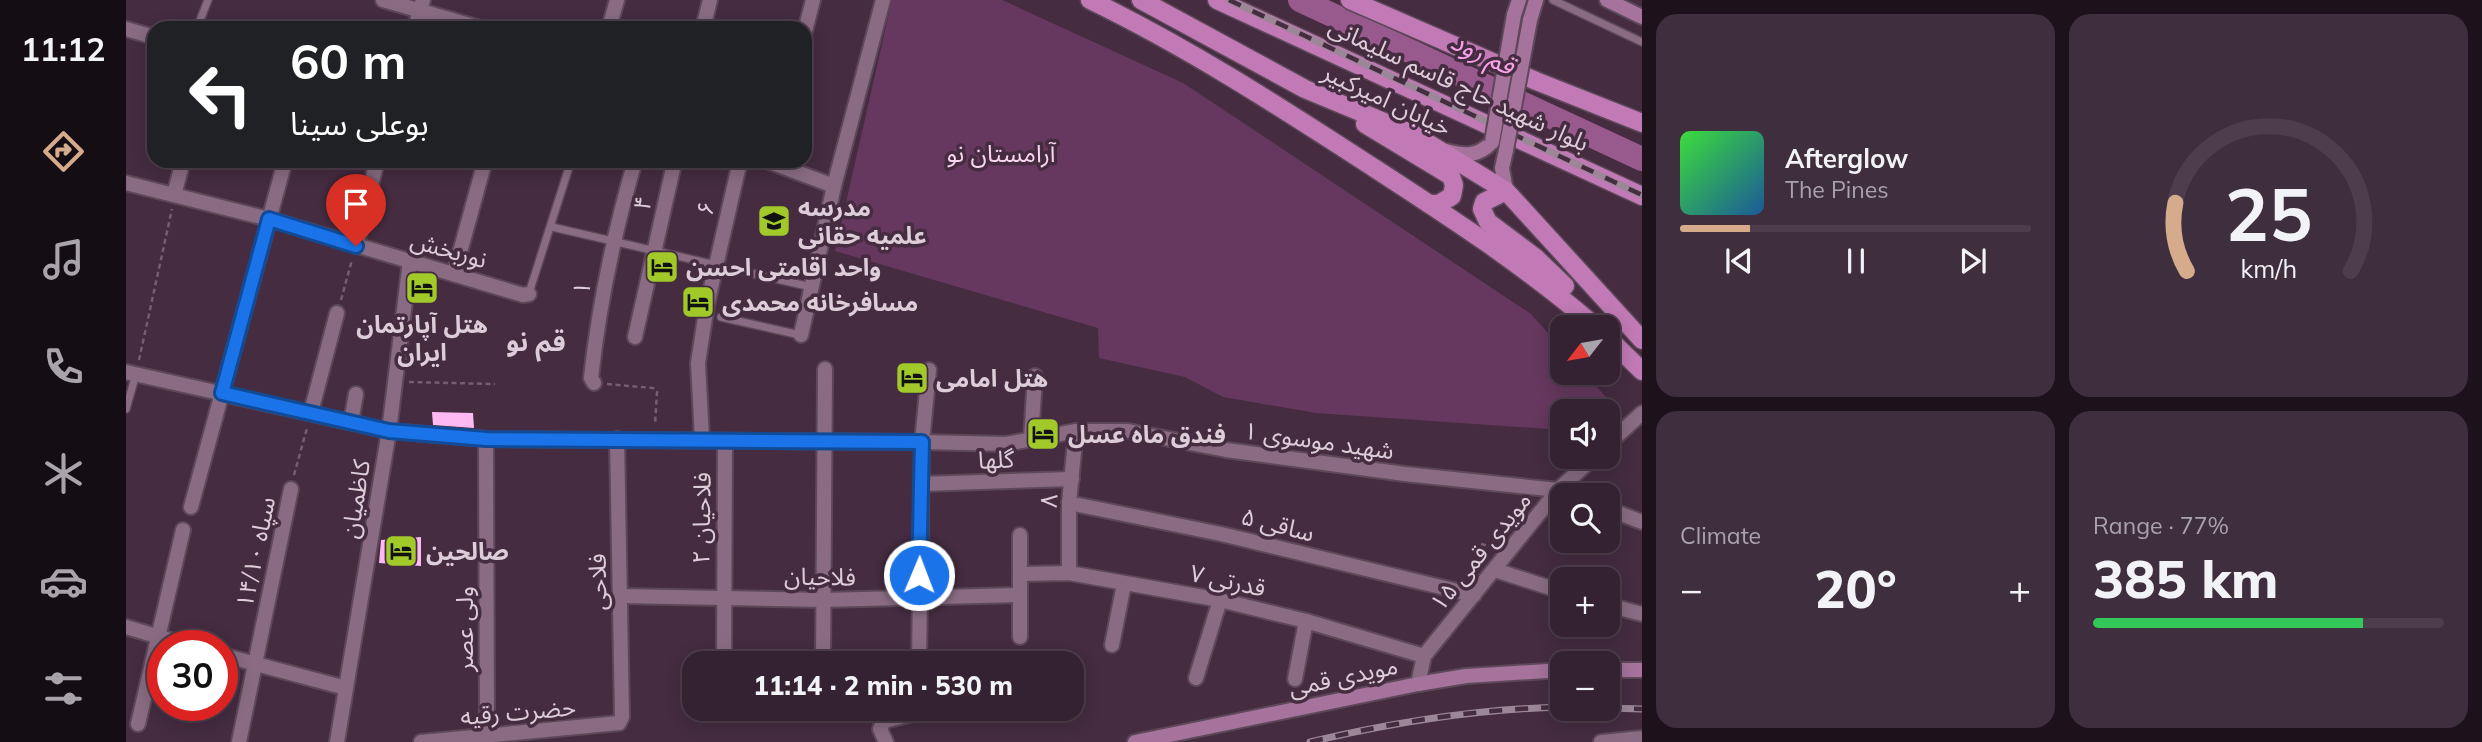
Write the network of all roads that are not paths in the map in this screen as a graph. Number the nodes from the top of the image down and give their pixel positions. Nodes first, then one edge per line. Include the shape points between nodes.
1 (208, 0) edge
2 (383, 0) edge
3 (617, 0) edge
4 (710, 0) edge
5 (813, 0) edge
6 (883, 0) edge
7 (1090, 0) edge
8 (1141, 0) edge
9 (1217, 0) edge
10 (1350, 0) edge
11 (1519, 0) edge
12 (1536, 0) edge
13 (1553, 0) edge
14 (1607, 0) edge
15 (421, 5) edge
16 (1642, 17) edge
17 (200, 21) edge
18 (462, 21) edge
19 (615, 21) edge
20 (704, 21) edge
21 (808, 21) edge
22 (126, 29) edge
23 (147, 35) edge
24 (1642, 42) edge
25 (1305, 89) junction
26 (1642, 123) edge
27 (1443, 151) junction
28 (181, 168) edge
29 (283, 168) edge
30 (375, 168) edge
31 (483, 168) edge
32 (569, 168) edge
33 (633, 168) edge
34 (673, 168) edge
35 (738, 168) edge
36 (788, 168) edge
37 (126, 183) edge
38 (834, 186) junction
39 (1506, 191) junction
40 (174, 195) junction
41 (1642, 196) edge
42 (1429, 204) junction
43 (269, 219) junction
44 (552, 228) junction
45 (612, 241) junction
46 (356, 246) junction
47 (654, 251) junction
48 (410, 261) junction
49 (716, 265) junction
50 (454, 274) junction
51 (812, 287) junction
52 (529, 294) joint
53 (337, 313) road end
54 (1582, 315) edge
55 (1586, 315) edge
56 (721, 317) dead end
57 (801, 335) joint
58 (635, 337) dead end
59 (1642, 340) edge
60 (1620, 350) edge
61 (825, 369) dead end
62 (929, 370) dead end
63 (1642, 371) edge
64 (131, 373) edge
65 (1035, 376) dead end
66 (594, 383) road end
67 (222, 393) junction
68 (356, 394) dead end
69 (126, 409) edge
70 (311, 412) junction
71 (1642, 413) edge
72 (351, 422) junction
73 (389, 431) junction
74 (1076, 431) junction
75 (1620, 433) edge
76 (486, 439) junction
77 (617, 439) junction
78 (702, 439) junction
79 (1031, 440) junction
80 (725, 441) junction
81 (922, 442) junction
82 (824, 443) junction
83 (1584, 469) edge
84 (1072, 479) junction
85 (1572, 483) edge
86 (921, 484) junction
87 (291, 489) road end
88 (1550, 491) edge
89 (1069, 503) junction
90 (191, 507) dead end
91 (1550, 509) edge
92 (1620, 514) edge
93 (1642, 522) edge
94 (183, 530) dead end
95 (1020, 535) dead end
96 (1495, 570) junction
97 (1069, 573) junction
98 (1020, 574) junction
99 (1124, 584) junction
100 (1550, 588) edge
101 (1020, 595) junction
102 (1474, 595) junction
103 (620, 596) junction
104 (723, 596) junction
105 (919, 597) junction
106 (823, 600) junction
107 (1220, 600) junction
108 (1620, 608) edge
109 (1642, 614) edge
110 (1307, 621) junction
111 (126, 627) edge
112 (158, 630) edge
113 (147, 633) edge
114 (1020, 638) dead end
115 (1112, 645) dead end
116 (724, 651) edge
117 (823, 651) edge
118 (919, 651) edge
119 (1423, 656) junction
120 (238, 660) edge
121 (254, 665) junction
122 (1620, 670) edge
123 (1642, 670) edge
124 (1550, 671) edge
125 (1196, 678) dead end
126 (1295, 679) dead end
127 (147, 680) edge
128 (1418, 684) junction
129 (346, 688) junction
130 (884, 721) edge
131 (619, 723) joint
132 (138, 724) dead end
133 (487, 735) junction
134 (1642, 738) edge
135 (239, 742) edge
136 (337, 742) edge
137 (421, 742) edge
138 (886, 742) edge
139 (1135, 742) edge
140 (1601, 742) edge

1 - 17 lane
2 - 15 street
3 - 19 street
4 - 20 street
5 - 21 street
6 - 38 street
7 - 42 main road via 1222,71
8 - 25 main road, خیابان امیرکبیر
9 - 41 main road, بلوار شهید حاج قاسم سلیمانی
10 - 26 main road, بلوار شهید حاج قاسم سلیمانی
11 - 27 street, bridge via 1492,142 1471,155
12 - 39 street, bridge via 1502,168
13 - 24 lane
14 - 16 street
15 - 18 street
22 - 23 street
25 - 27 main road, خیابان امیرکبیر
25 - 42 main road via 1445,170 1454,185 1452,196
27 - 39 main road, خیابان امیرکبیر
28 - 40 street
29 - 43 street
30 - 46 street
31 - 50 street
32 - 44 lane
33 - 45 street, ۱
34 - 47 street, ۴
35 - 49 street, ۶
36 - 38 street
37 - 40 street, نوربخش
38 - 51 street
39 - 55 main road via 1484,202 1484,216 1536,258
39 - 59 main road, خیابان امیرکبیر
40 - 43 street, نوربخش
42 - 54 main road via 1522,265
43 - 46 street, نوربخش
43 - 67 street
44 - 45 lane
44 - 52 lane
45 - 47 lane
45 - 66 street, ۱ via 595,344
46 - 48 street, نوربخش
47 - 49 lane
47 - 58 street, ۴
48 - 50 street, نوربخش
48 - 73 street, کاظمیان
49 - 51 lane
49 - 78 street, ۶ via 698,363
50 - 52 street, نوربخش
51 - 57 street
53 - 70 street
56 - 57 lane
60 - 63 main road
61 - 82 street
62 - 81 street
64 - 67 street, شهید موسوی ۱
64 - 69 lane
65 - 79 street
67 - 70 street, شهید موسوی ۱
67 - 90 street
68 - 72 street
70 - 72 street, شهید موسوی ۱
71 - 75 street
72 - 73 street, شهید موسوی ۱
73 - 76 street, شهید موسوی ۱
73 - 129 street, کاظمیان
74 - 79 street, شهید موسوی ۱
74 - 84 street, ۸
74 - 88 street, شهید موسوی ۱ via 1128,432 1226,450
76 - 77 street, شهید موسوی ۱
76 - 133 street, ولی عصر
77 - 78 street, شهید موسوی ۱
77 - 103 street, فلاحی
78 - 80 street, شهید موسوی ۱
79 - 81 street, شهید موسوی ۱ via 966,445
80 - 82 street, شهید موسوی ۱
80 - 104 street, فلاحیان ۲
81 - 82 street, شهید موسوی ۱
81 - 86 street
82 - 106 street
83 - 85 street, مویدی قمی ۱۵
84 - 86 street, گلها
84 - 89 street, ۸
86 - 105 street
87 - 121 street, سپاه ۱۴/۱۰
89 - 97 street, ۸
89 - 102 street, ساقی ۵
91 - 96 street, مویدی قمی ۱۵
92 - 93 street
94 - 112 street
95 - 98 street
96 - 100 street
96 - 102 street, مویدی قمی ۱۵
97 - 98 street, قدرتی ۷
97 - 99 street, قدرتی ۷
98 - 101 street
99 - 107 street, قدرتی ۷
99 - 115 street
101 - 105 street, فلاحیان
101 - 114 street
102 - 119 street, مویدی قمی ۱۵
103 - 104 street, فلاحیان
103 - 131 street, فلاحی
104 - 106 street, فلاحیان
104 - 116 street
105 - 106 street, فلاحیان
105 - 118 street
106 - 117 street
107 - 110 street, قدرتی ۷
107 - 125 street
108 - 109 street
110 - 119 street, قدرتی ۷
110 - 126 street
111 - 113 street
119 - 128 street, مویدی قمی ۱۵
120 - 121 street
121 - 129 street
121 - 135 street, سپاه ۱۴/۱۰
122 - 123 street
124 - 128 street, مویدی قمی
127 - 132 street
128 - 139 street, مویدی قمی
129 - 136 street, کاظمیان
130 - 138 street via 880,729
131 - 133 street, حضرت رقیه
133 - 137 street, حضرت رقیه
134 - 140 street

